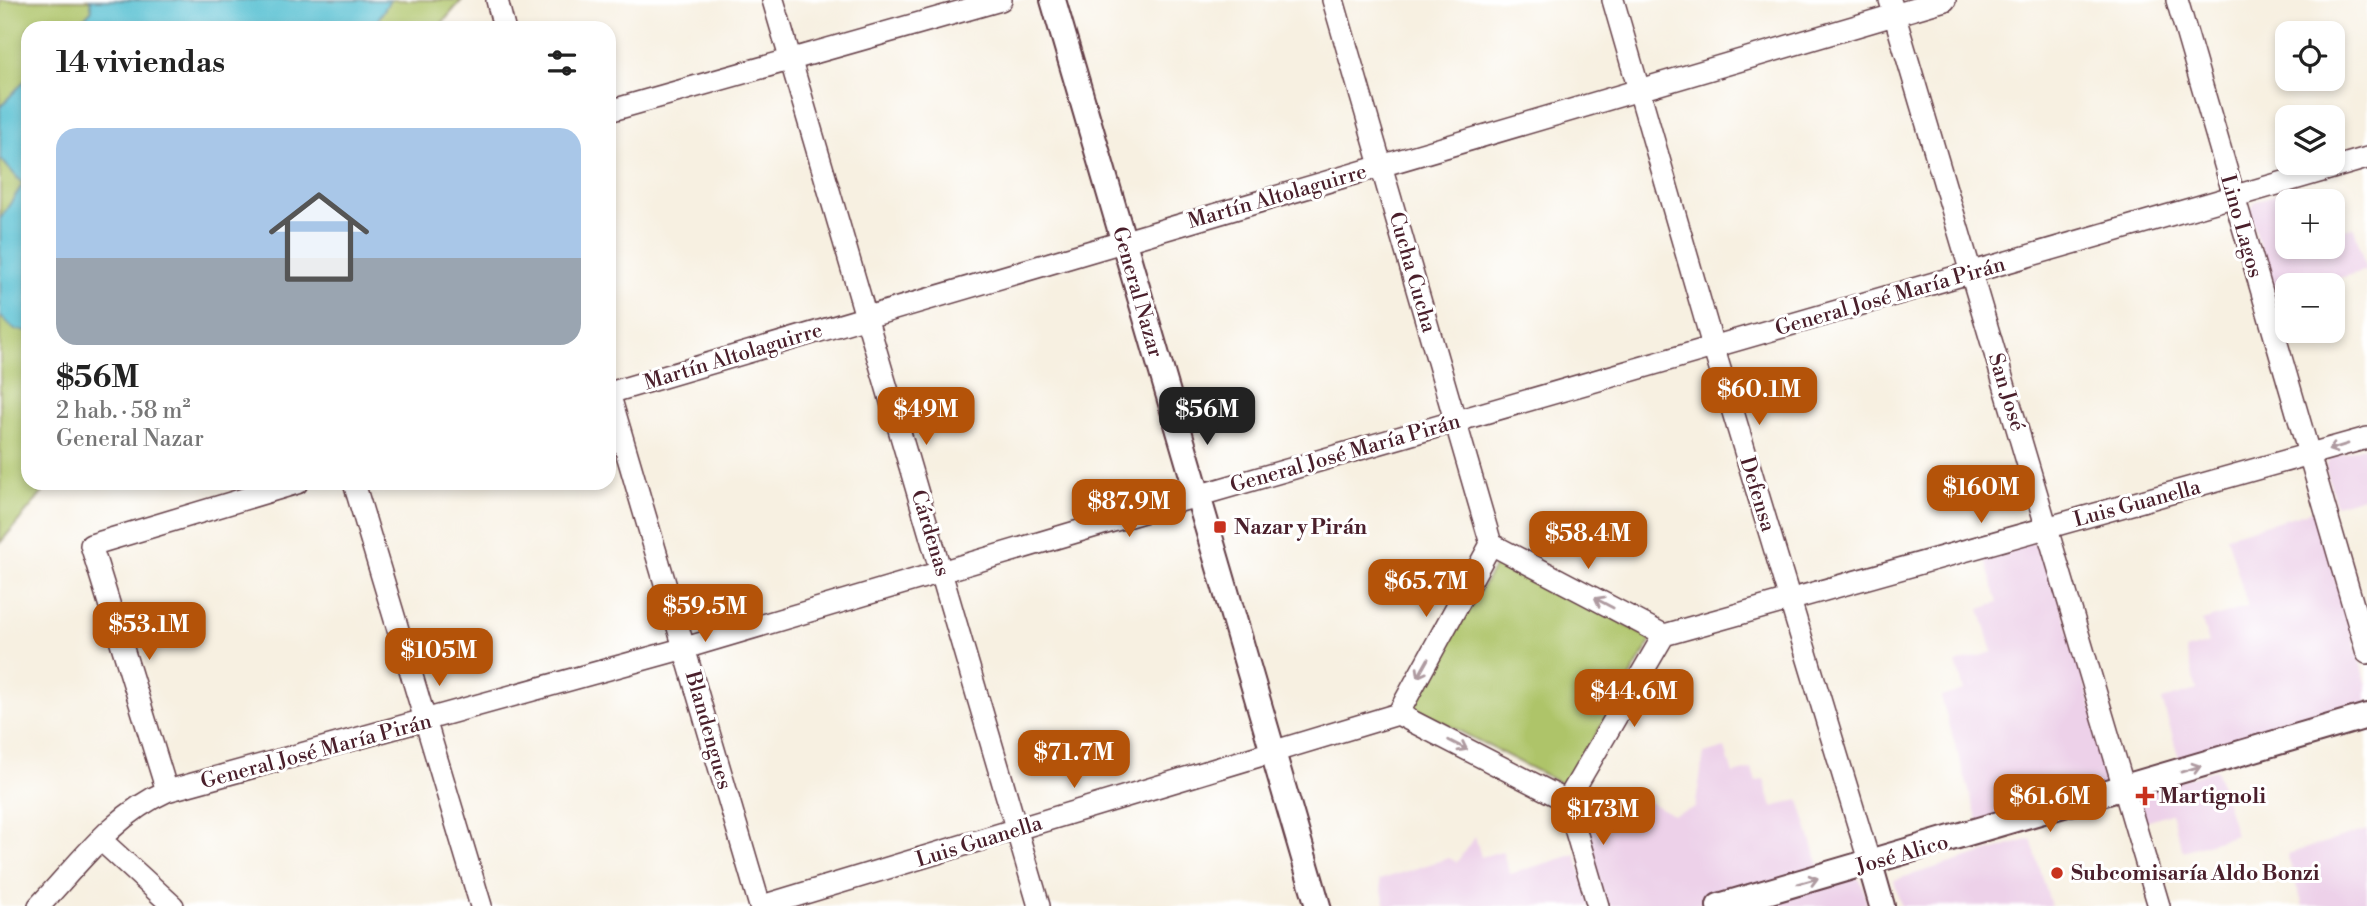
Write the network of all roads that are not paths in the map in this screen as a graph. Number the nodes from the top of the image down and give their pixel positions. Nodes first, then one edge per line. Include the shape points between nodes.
1 (496, 0) edge
2 (773, 0) edge
3 (1001, 0) edge
4 (1053, 0) edge
5 (1333, 0) edge
6 (1613, 0) edge
7 (1945, 0) edge
8 (2177, 0) edge
9 (1892, 7) edge
10 (502, 21) edge
11 (790, 60) junction
12 (1640, 88) junction
13 (616, 109) edge
14 (2367, 159) edge
15 (1382, 165) junction
16 (2234, 197) junction
17 (1123, 242) junction
18 (1971, 272) junction
19 (865, 317) junction
20 (1713, 346) junction
21 (616, 391) edge
22 (616, 416) edge
23 (1457, 421) junction
24 (2367, 438) edge
25 (2310, 456) junction
26 (274, 490) edge
27 (356, 490) edge
28 (1197, 496) junction
29 (2048, 527) junction
30 (1491, 544) junction
31 (943, 573) junction
32 (1790, 601) junction
33 (1664, 635) junction
34 (685, 648) junction
35 (2367, 653) edge
36 (1398, 715) junction
37 (2367, 716) edge
38 (427, 722) junction
39 (1272, 751) junction
40 (2125, 789) junction
41 (167, 791) junction
42 (1567, 801) junction
43 (1017, 830) junction
44 (101, 840) junction
45 (1870, 864) junction
46 (39, 906) edge
47 (173, 906) edge
48 (481, 906) edge
49 (761, 906) edge
50 (1039, 906) edge
51 (1318, 906) edge
52 (1598, 906) edge
53 (1719, 906) edge
54 (1882, 906) edge
55 (2159, 906) edge

1 - 10 street
2 - 11 street, Cárdenas
3 - 11 street
4 - 17 street, General Nazar
5 - 15 street, Cucha Cucha
6 - 12 street, Defensa
7 - 9 street, Martín Altolaguirre
8 - 16 street, Lino Lagos
9 - 12 street, Martín Altolaguirre
9 - 18 street, San José
11 - 13 street
11 - 19 street, Cárdenas
12 - 15 street, Martín Altolaguirre
12 - 20 street, Defensa
14 - 16 street, General José María Pirán
15 - 17 street, Martín Altolaguirre
15 - 23 street, Cucha Cucha
16 - 18 street, General José María Pirán
16 - 25 street, Lino Lagos
17 - 19 street, Martín Altolaguirre
17 - 28 street, General Nazar
18 - 20 street, General José María Pirán
18 - 29 street, San José
19 - 21 street, Martín Altolaguirre
19 - 31 street, Cárdenas
20 - 23 street, General José María Pirán
20 - 32 street, Defensa
22 - 34 street, Blandengues
23 - 28 street, General José María Pirán
23 - 30 street, Cucha Cucha
24 -> 25 street, Luis Guanella
25 - 29 street, Luis Guanella
25 - 35 street, Lino Lagos
26 - 41 street via 91,545
27 - 38 street
28 - 31 street, General José María Pirán
28 - 39 street, General Nazar
29 - 32 street, Luis Guanella
29 - 40 street, San José
33 -> 30 street
30 -> 36 street
31 - 34 street, General José María Pirán
31 - 43 street, Cárdenas
32 - 33 street, Luis Guanella
32 - 45 street, Defensa
33 - 42 street
34 - 38 street, General José María Pirán
34 - 49 street, Blandengues
36 - 39 street, Luis Guanella
36 -> 42 street
40 -> 37 street, José Alico
38 - 41 street, General José María Pirán
38 - 48 street
39 - 43 street, Luis Guanella
39 - 51 street, General Nazar
40 - 45 street, José Alico
40 - 55 street, San José
41 - 44 street, General José María Pirán via 128,812
42 - 52 street
43 - 49 street, Luis Guanella
43 - 50 street, Cárdenas
44 - 46 street, General José María Pirán
44 - 47 street
53 -> 45 street, José Alico
45 - 54 street, Defensa

